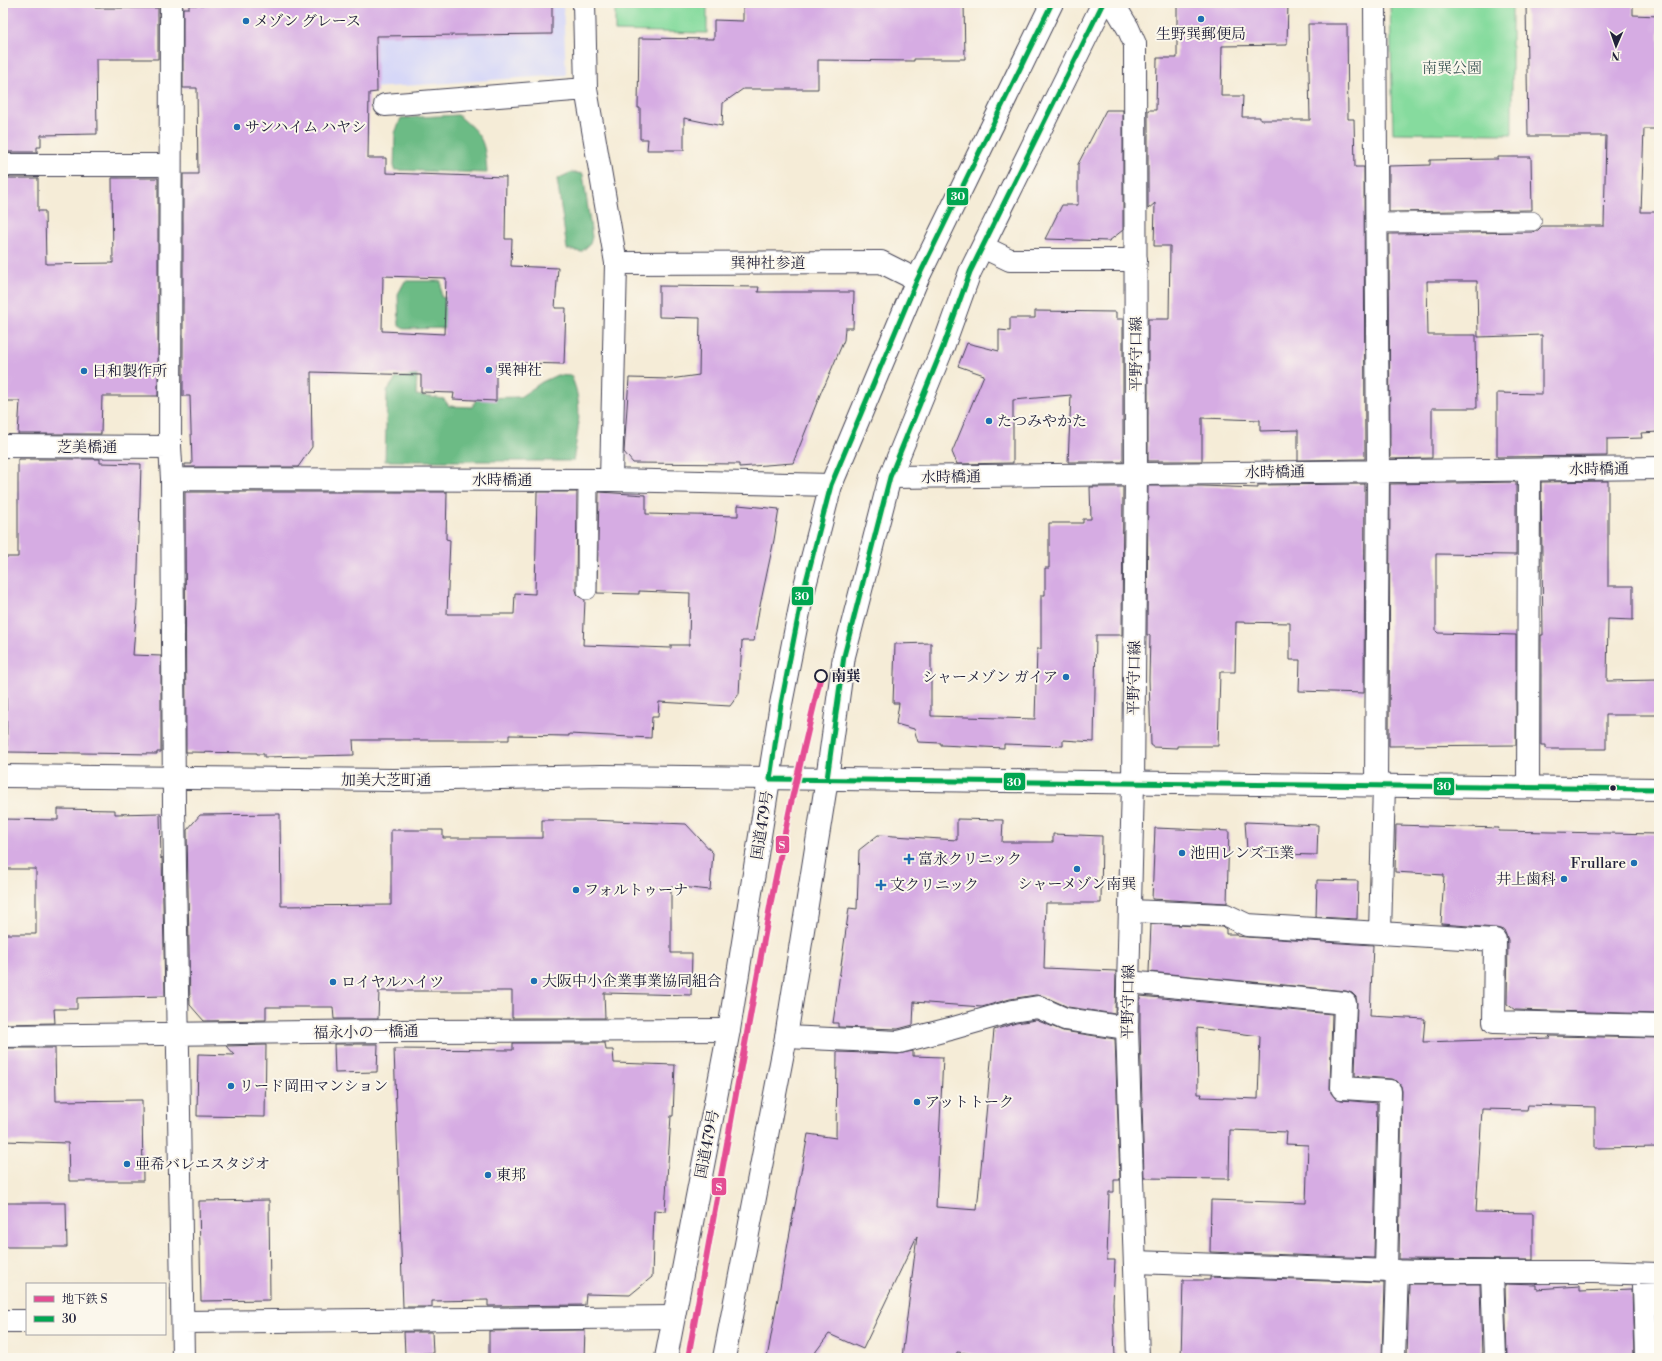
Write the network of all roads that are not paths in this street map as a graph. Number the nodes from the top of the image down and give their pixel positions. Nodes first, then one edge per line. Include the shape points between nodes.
1 (171, 3) edge
2 (584, 3) edge
3 (1052, 3) edge
4 (1103, 3) edge
5 (1113, 3) edge
6 (1375, 3) edge
7 (586, 89) junction
8 (385, 105) dead end
9 (3, 165) edge
10 (170, 165) junction
11 (1532, 221) dead end
12 (1376, 223) junction
13 (983, 247) junction
14 (1136, 260) junction
15 (616, 263) junction
16 (917, 280) junction
17 (3, 446) edge
18 (170, 447) junction
19 (1659, 468) edge
20 (1529, 470) junction
21 (1378, 471) junction
22 (1136, 474) junction
23 (890, 477) junction
24 (172, 478) junction
25 (588, 480) junction
26 (611, 480) junction
27 (831, 485) junction
28 (587, 590) dead end
29 (3, 776) edge
30 (173, 778) junction
31 (827, 778) junction
32 (770, 779) junction
33 (1134, 783) junction
34 (1380, 785) junction
35 (1528, 787) junction
36 (1659, 789) edge
37 (1130, 911) junction
38 (1380, 932) junction
39 (1128, 982) junction
40 (1659, 1026) edge
41 (1127, 1028) junction
42 (729, 1030) junction
43 (177, 1035) junction
44 (3, 1036) edge
45 (786, 1037) junction
46 (1135, 1262) junction
47 (1391, 1271) junction
48 (1492, 1272) junction
49 (1654, 1274) edge
50 (672, 1317) junction
51 (177, 1320) edge
52 (3, 1321) edge
53 (26, 1321) edge
54 (183, 1358) edge
55 (666, 1358) edge
56 (724, 1358) edge
57 (1138, 1358) edge
58 (1394, 1358) edge
59 (1495, 1358) edge
60 (1646, 1358) edge

1 - 10 main road
2 - 7 main road
3 - 16 main road, 国道479号
4 - 13 main road
5 - 14 main road, 平野守口線 via 1135,44
6 - 12 main road
7 - 8 main road
7 - 15 main road
9 - 10 main road
10 - 18 main road
11 - 12 lane
12 - 21 main road
13 - 14 main road via 1010,260
13 - 23 main road via 970,272 943,347
14 - 22 main road, 平野守口線
15 - 16 main road, 巽神社参道 via 881,262
15 - 26 main road
16 - 27 main road, 国道479号
17 - 18 main road, 芝美橋通
18 - 24 main road
19 - 20 main road, 水時橋通
20 - 21 main road, 水時橋通
20 - 35 main road
21 - 22 main road, 水時橋通
21 - 34 main road
22 - 23 main road, 水時橋通
22 - 33 main road, 平野守口線
23 - 31 main road via 844,656
24 - 25 main road, 水時橋通
24 - 30 main road
25 - 26 main road, 水時橋通
25 - 28 lane
26 - 27 main road, 水時橋通
27 - 32 main road, 国道479号 via 802,597 781,704
29 - 30 main road, 加美大芝町通
30 - 32 main road, 加美大芝町通 via 394,780 602,776
30 - 43 main road
31 - 32 main road, 加美大芝町通
31 - 33 main road, 加美大芝町通
31 - 45 main road
32 - 42 main road, 国道479号
33 - 34 main road, 加美大芝町通
33 - 37 main road, 平野守口線
34 - 35 main road, 加美大芝町通
34 - 38 main road
35 - 36 main road, 加美大芝町通
37 - 38 main road via 1226,915 1247,925
37 - 39 main road, 平野守口線
38 - 40 main road via 1495,940 1494,1022
39 - 41 main road, 平野守口線
39 - 47 main road via 1345,1003 1342,1088 1390,1091
41 - 45 main road via 1065,1019 1038,1007 1013,1011 899,1042
41 - 46 main road, 平野守口線
42 - 43 main road, 福永小の一橋通 via 388,1031
42 - 50 main road, 国道479号
43 - 44 main road, 福永小の一橋通
43 - 51 main road
45 - 56 main road
46 - 47 main road
46 - 57 main road, 平野守口線
47 - 48 main road
47 - 58 main road
48 - 49 main road
48 - 59 main road
49 - 60 main road via 1644,1286
50 - 51 main road
50 - 55 main road, 国道479号
51 - 54 main road
52 - 53 main road

